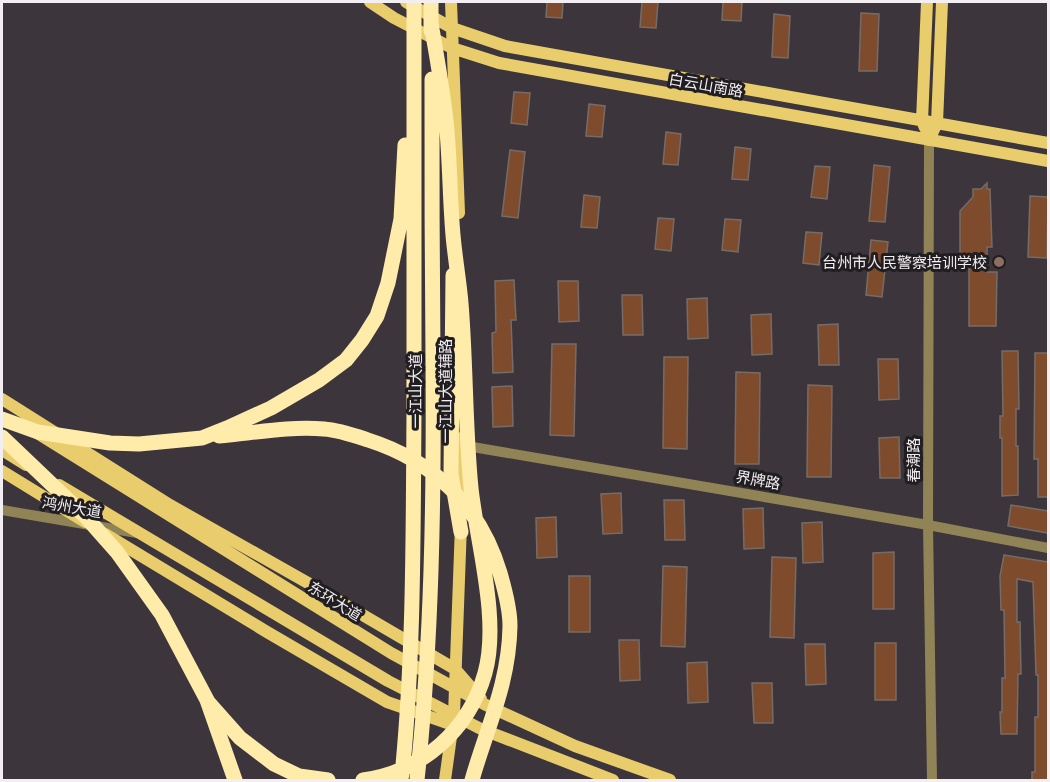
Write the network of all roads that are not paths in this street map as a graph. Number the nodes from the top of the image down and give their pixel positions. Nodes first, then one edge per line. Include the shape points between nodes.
1 (370, 2) edge
2 (393, 2) edge
3 (406, 2) edge
4 (413, 2) edge
5 (431, 2) edge
6 (451, 2) edge
7 (927, 2) edge
8 (942, 2) edge
9 (394, 18) junction
10 (431, 23) junction
11 (452, 28) junction
12 (452, 48) junction
13 (922, 121) junction
14 (937, 123) junction
15 (930, 140) junction
16 (1048, 143) edge
17 (1048, 161) edge
18 (453, 236) junction
19 (2, 399) edge
20 (2, 411) edge
21 (2, 419) edge
22 (2, 437) edge
23 (202, 438) junction
24 (461, 445) junction
25 (2, 450) edge
26 (2, 471) edge
27 (2, 510) edge
28 (90, 525) junction
29 (928, 525) junction
30 (461, 532) junction
31 (138, 533) junction
32 (1048, 548) edge
33 (455, 669) junction
34 (454, 688) junction
35 (207, 700) junction
36 (486, 705) junction
37 (453, 720) junction
38 (235, 780) edge
39 (328, 780) edge
40 (363, 780) edge
41 (401, 780) edge
42 (417, 780) edge
43 (444, 780) edge
44 (472, 780) edge
45 (613, 780) edge
46 (670, 780) edge
47 (932, 780) edge

1 - 9 main road, 白云山南路
2 - 9 main road
3 - 11 main road, 白云山南路
4 - 23 highway, bridge via 401,219 388,283 376,316 346,360 320,380 271,408
4 - 41 highway, 一江山大道, bridge via 412,596
5 - 10 highway, 一江山大道, bridge
6 - 11 main road, 一江山大道辅路
7 - 13 main road, 春潮路
8 - 14 main road, 春潮路
9 - 12 main road, 白云山南路
10 - 18 highway, bridge via 447,130
10 - 42 highway, 一江山大道, bridge via 434,487 429,630
11 - 12 main road, 一江山大道辅路
11 - 13 main road, 白云山南路 via 505,46
12 - 15 main road, 白云山南路 via 499,63
12 - 24 main road, 一江山大道辅路
13 - 14 main road, 白云山南路
13 - 15 main road, 春潮路
14 - 15 main road, 春潮路
14 - 16 main road, 白云山南路
15 - 17 main road, 白云山南路
15 - 29 street, 春潮路
18 - 30 highway, bridge via 451,474
18 - 40 highway, bridge via 461,302 471,488 489,613 488,659 471,707 442,745 401,770
19 - 33 main road via 170,505
20 - 34 main road, 东环大道 via 391,653
21 - 23 highway, bridge via 38,432 110,443
22 - 35 highway, bridge via 86,516 117,552 162,615
23 - 44 highway, bridge via 294,428 346,433 390,447 419,463 441,478 467,507 487,538 499,568 510,624 505,675
24 - 29 street, 界牌路
24 - 30 main road, 一江山大道辅路
25 - 31 main road
26 - 28 main road
27 - 28 street, 鸿州大道
28 - 31 street, 鸿州大道
28 - 37 main road via 387,702
29 - 32 street, 界牌路
29 - 47 street, 春潮路
30 - 33 main road, 一江山大道辅路
31 - 37 main road
33 - 34 main road, 一江山大道辅路
33 - 36 main road
34 - 36 main road, 东环大道
34 - 37 main road, 一江山大道辅路
35 - 38 highway, bridge
35 - 39 highway via 240,738 274,764 299,776
36 - 46 main road, 东环大道 via 575,746
37 - 43 main road, 一江山大道辅路
37 - 45 main road

